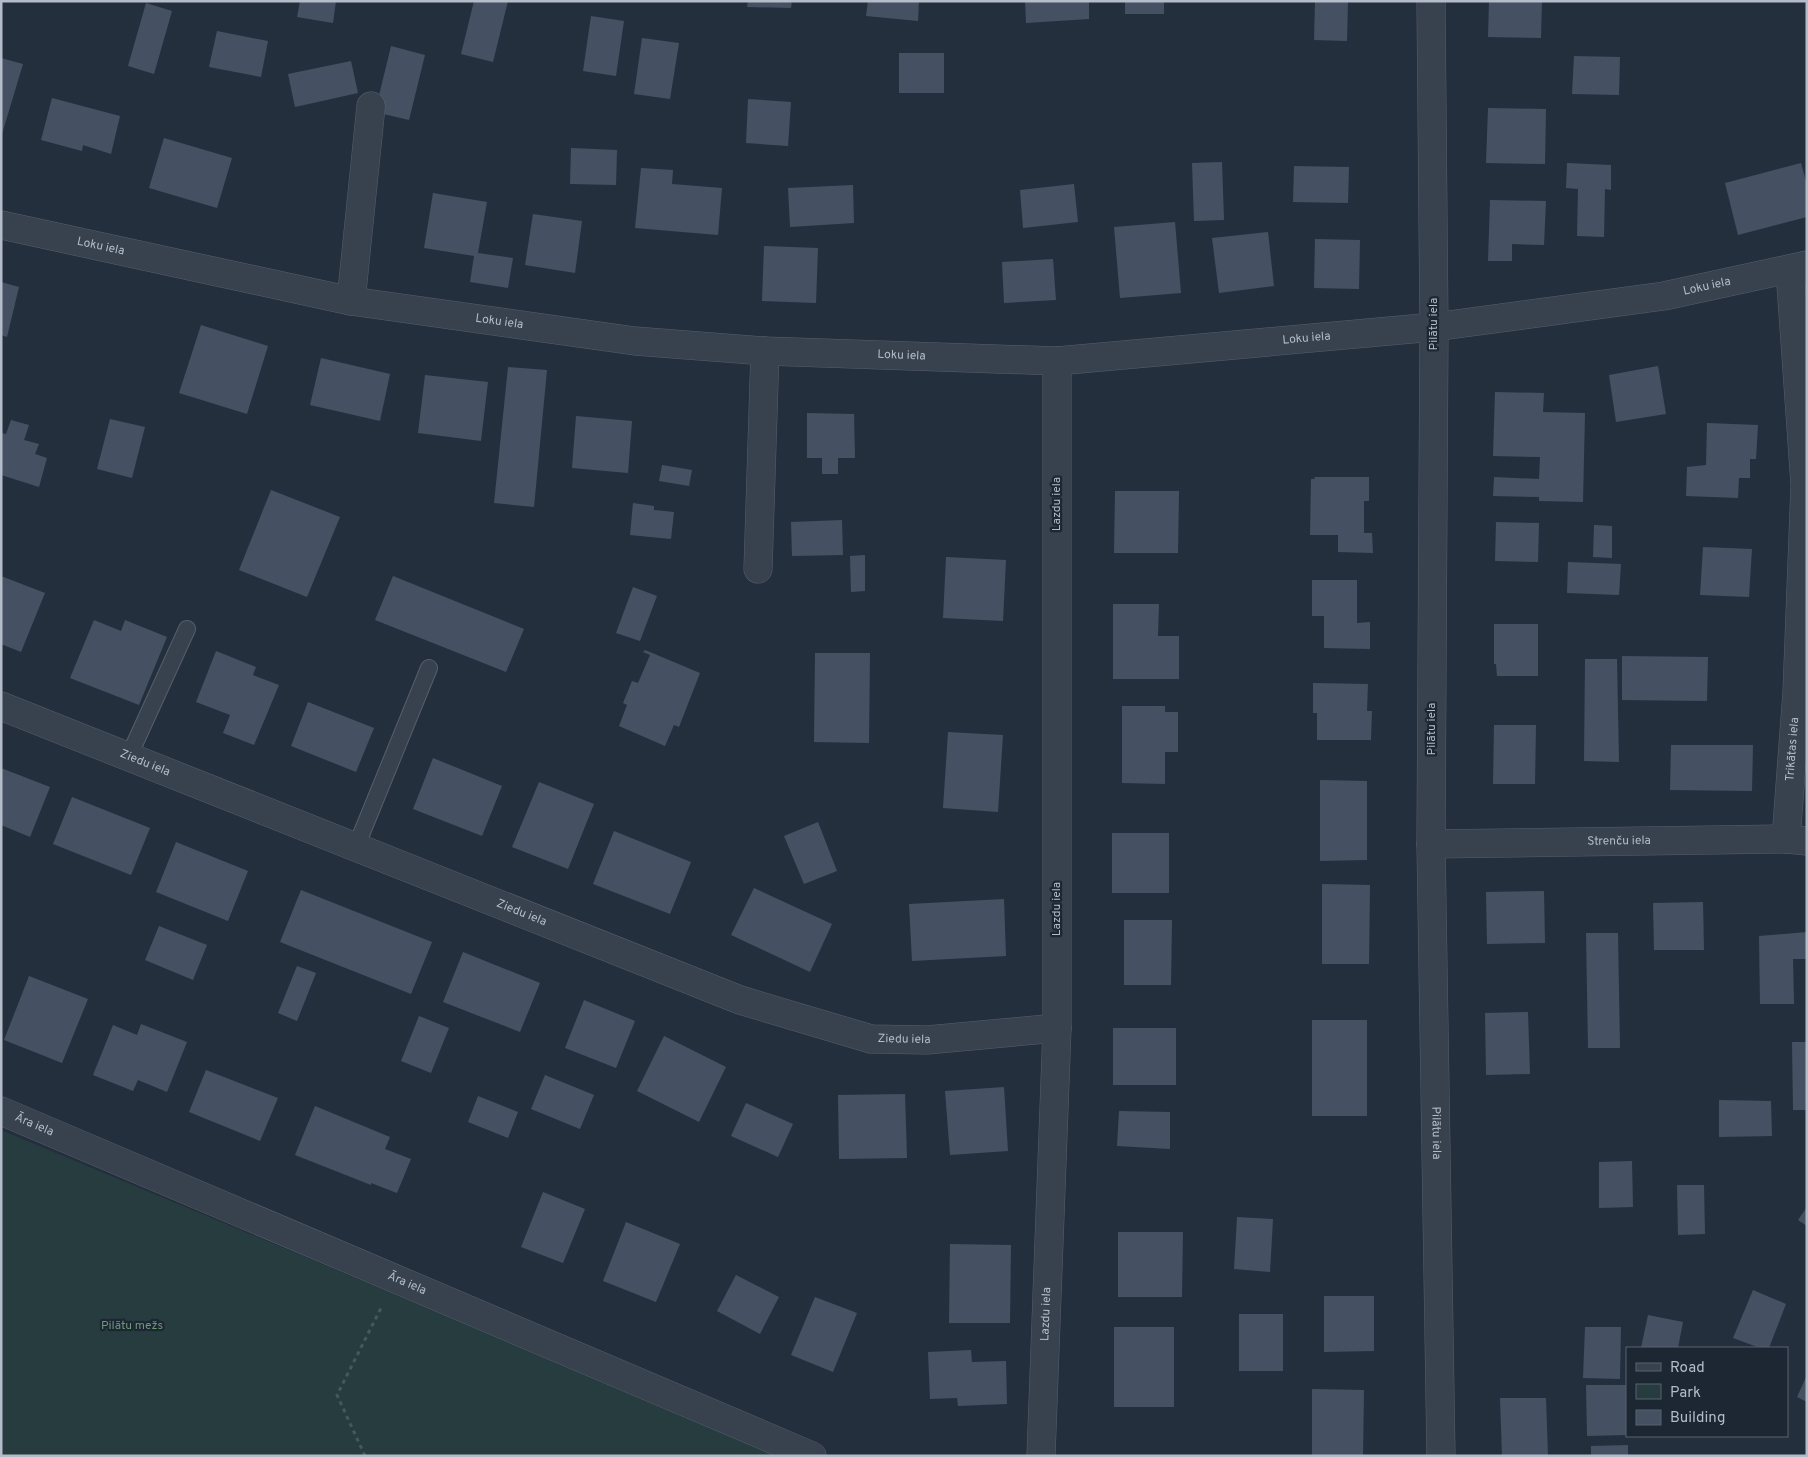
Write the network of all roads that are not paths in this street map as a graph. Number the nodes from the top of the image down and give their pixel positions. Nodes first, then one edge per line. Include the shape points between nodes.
1 (1431, 1) edge
2 (371, 106) dead end
3 (1, 225) edge
4 (1798, 268) edge
5 (351, 300) junction
6 (1434, 328) junction
7 (765, 351) junction
8 (1057, 362) junction
9 (1806, 485) edge
10 (758, 569) dead end
11 (188, 629) dead end
12 (429, 668) dead end
13 (1, 706) edge
14 (129, 756) junction
15 (1796, 840) edge
16 (1431, 844) junction
17 (356, 847) junction
18 (1057, 1028) junction
19 (1, 1111) edge
20 (812, 1456) edge
21 (1041, 1456) edge
22 (1441, 1456) edge

1 - 6 street, Pilātu iela
2 - 5 street
3 - 5 street, Loku iela
4 - 6 street, Loku iela via 1664,296
4 - 9 street, Trikātas iela
5 - 7 street, Loku iela via 635,341
6 - 8 street, Loku iela
6 - 16 street, Pilātu iela
7 - 8 street, Loku iela
7 - 10 street
8 - 18 street, Lazdu iela
9 - 15 street, Trikātas iela via 1797,692
11 - 14 lane
12 - 17 lane
13 - 14 street, Ziedu iela
14 - 17 street, Ziedu iela
15 - 16 street, Strenču iela
16 - 22 street, Pilātu iela
17 - 18 street, Ziedu iela via 740,1000 871,1039 927,1040
18 - 21 street, Lazdu iela
19 - 20 street, Āra iela

